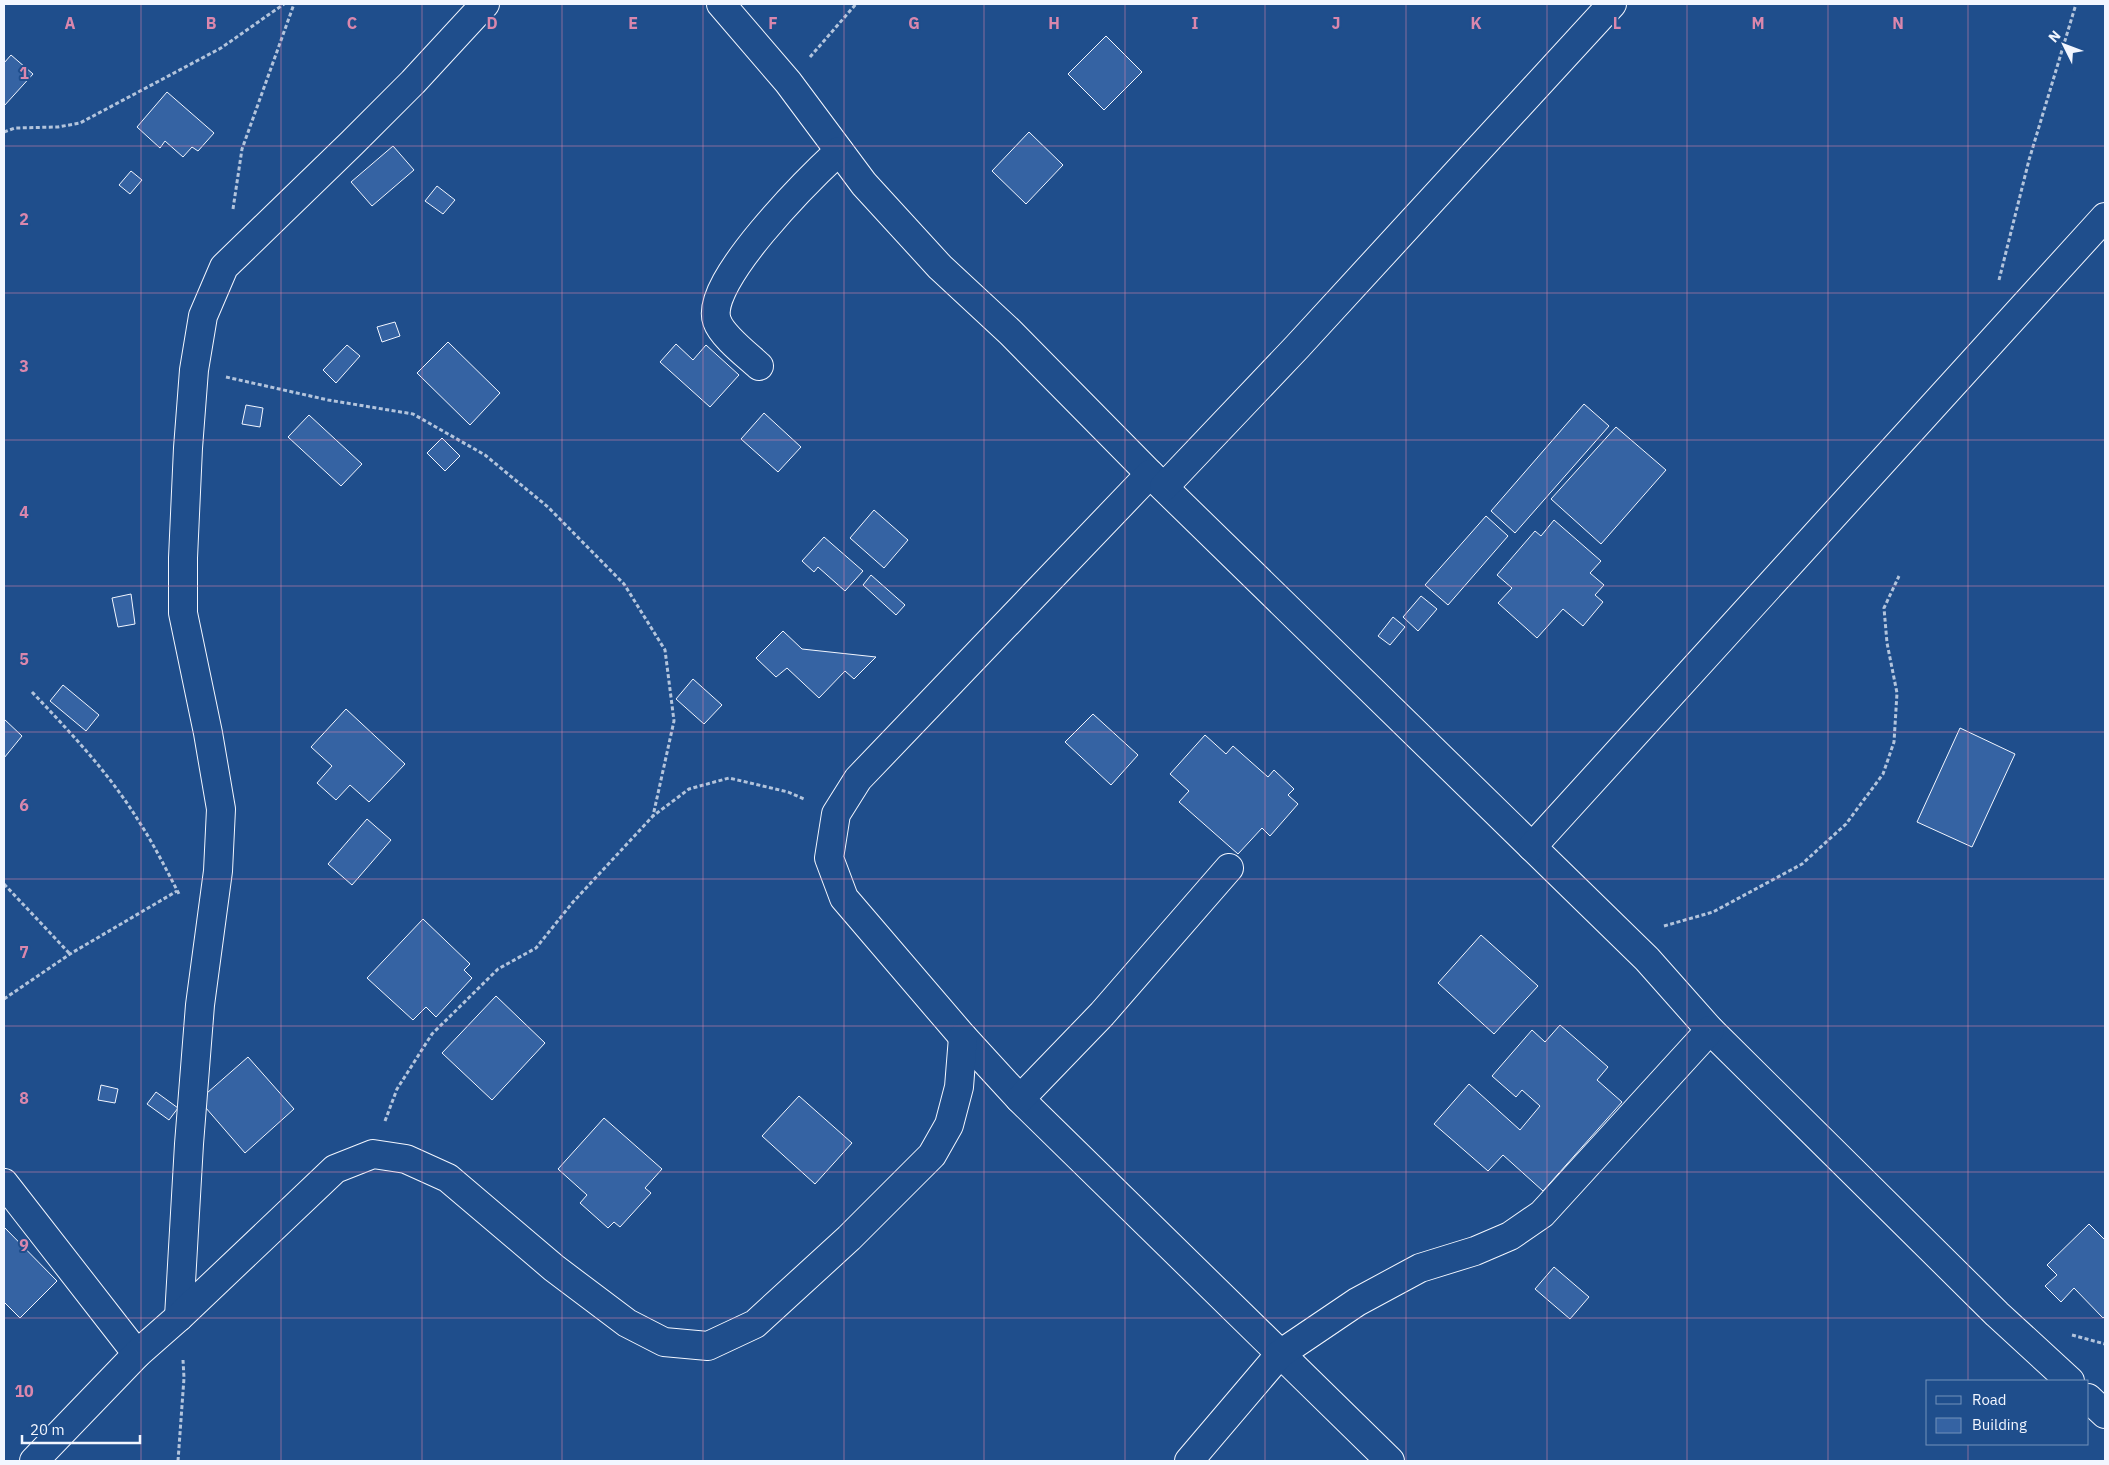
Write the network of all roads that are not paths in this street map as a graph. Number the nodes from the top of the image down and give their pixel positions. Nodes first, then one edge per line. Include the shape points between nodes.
1 (485, 4) edge
2 (721, 4) edge
3 (1612, 4) edge
4 (839, 151) junction
5 (2105, 217) edge
6 (759, 366) dead end
7 (1157, 480) junction
8 (1532, 847) junction
9 (1229, 868) dead end
10 (1710, 1030) junction
11 (963, 1037) junction
12 (1020, 1099) junction
13 (4, 1184) edge
14 (179, 1318) junction
15 (138, 1354) junction
16 (1280, 1354) junction
17 (2069, 1380) edge
18 (2089, 1399) edge
19 (2105, 1414) edge
20 (34, 1461) edge
21 (1189, 1461) edge
22 (1390, 1461) edge

1 - 14 street via 359,137 224,267 202,316 194,370 184,514 183,613 220,809 218,871 200,1015 189,1144
2 - 4 street via 788,82
3 - 7 street via 1297,348
4 - 6 street via 817,171 734,267 716,306 717,322
4 - 7 street via 864,184 940,267 1010,332
5 - 8 street
7 - 8 street
7 - 11 street via 858,779 836,814 829,858 844,898
8 - 10 street via 1647,958
9 - 12 street via 1102,1014
10 - 16 street via 1542,1214 1475,1252 1420,1268 1357,1302
10 - 17 street via 1997,1314
11 - 12 street
11 - 14 street via 959,1087 949,1125 932,1155 849,1238 755,1324 708,1346 664,1342 627,1323 554,1268 448,1178 406,1159 373,1154 335,1169
12 - 16 street
13 - 15 street
14 - 15 street
15 - 20 street
16 - 21 street
16 - 22 street
18 - 19 street

